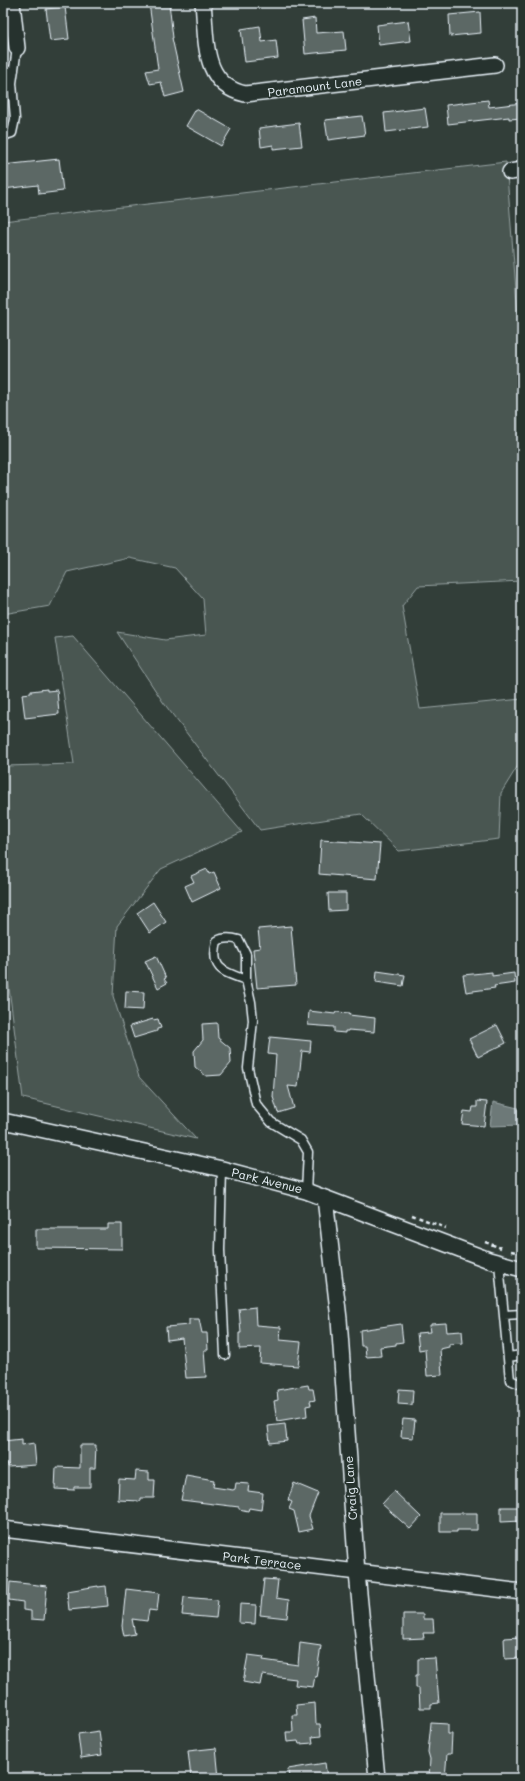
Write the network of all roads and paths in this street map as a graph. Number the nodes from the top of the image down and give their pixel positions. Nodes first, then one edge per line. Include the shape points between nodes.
1 (12, 3) edge
2 (203, 3) edge
3 (17, 48) joint
4 (495, 65) dead end
5 (14, 70) junction
6 (3, 72) edge
7 (3, 136) edge
8 (246, 980) junction
9 (3, 1121) edge
10 (222, 1170) junction
11 (306, 1191) junction
12 (325, 1198) junction
13 (499, 1263) junction
14 (522, 1269) edge
15 (504, 1314) junction
16 (522, 1314) edge
17 (225, 1355) dead end
18 (522, 1355) edge
19 (508, 1357) junction
20 (522, 1385) edge
21 (3, 1529) edge
22 (357, 1572) junction
23 (522, 1592) edge
24 (377, 1778) edge

1 - 3 street
2 - 4 street, Paramount Lane via 211,66 222,84 245,94
3 - 5 lane
5 - 6 lane
5 - 7 lane via 12,83 15,119 12,133
8 - 8 lane via 246,954 239,940 230,938 217,941 215,958 218,966 224,972
8 - 11 lane via 253,1020 248,1068 256,1104 271,1122 301,1140 308,1152
9 - 10 street, Park Avenue
10 - 11 street, Park Avenue
10 - 17 lane via 220,1250
11 - 12 street, Park Avenue
12 - 13 street, Park Avenue
12 - 22 street, Craig Lane via 339,1319
13 - 14 street, Park Avenue
13 - 15 lane
15 - 16 lane
15 - 19 lane
18 - 19 lane
19 - 20 lane via 510,1380
21 - 22 street, Park Terrace
22 - 23 street, Park Terrace
22 - 24 street, Craig Lane

